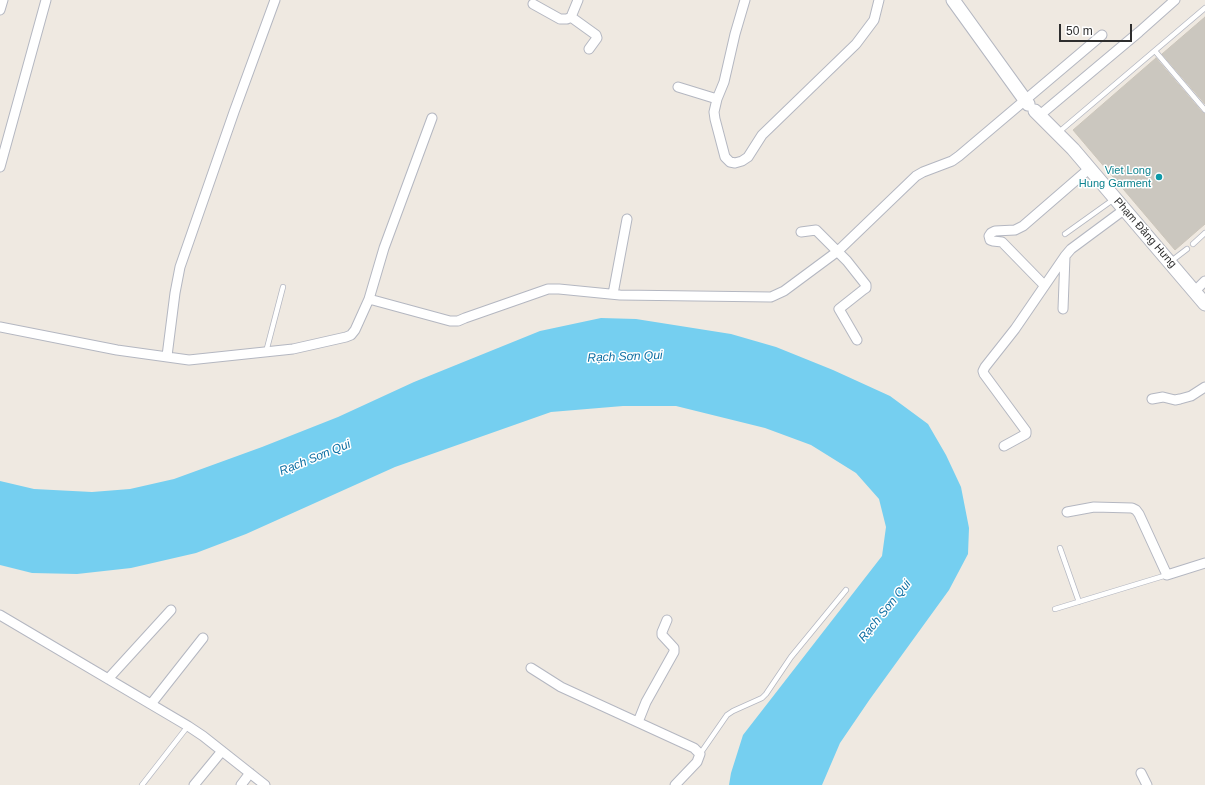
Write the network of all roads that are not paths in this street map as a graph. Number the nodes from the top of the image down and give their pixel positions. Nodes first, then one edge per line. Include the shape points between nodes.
1 (3, 0) edge
2 (46, 0) edge
3 (275, 0) edge
4 (578, 0) edge
5 (745, 0) edge
6 (879, 0) edge
7 (953, 0) edge
8 (1175, 0) edge
9 (533, 4) dead end
10 (1205, 8) edge
11 (0, 10) edge
12 (572, 17) junction
13 (1102, 35) dead end
14 (588, 49) dead end
15 (1155, 50) junction
16 (678, 87) dead end
17 (717, 99) junction
18 (1032, 108) junction
19 (1205, 110) edge
20 (432, 118) dead end
21 (1057, 133) junction
22 (0, 167) edge
23 (1090, 168) junction
24 (1116, 198) junction
25 (1125, 209) junction
26 (627, 219) dead end
27 (801, 232) dead end
28 (1205, 233) edge
29 (1065, 234) dead end
30 (1193, 244) dead end
31 (1187, 249) dead end
32 (842, 256) junction
33 (1065, 256) junction
34 (1170, 262) junction
35 (1205, 281) edge
36 (1044, 285) junction
37 (283, 287) dead end
38 (1195, 291) junction
39 (613, 294) junction
40 (369, 299) junction
41 (1205, 304) edge
42 (1063, 309) dead end
43 (0, 327) edge
44 (857, 340) dead end
45 (266, 352) junction
46 (167, 356) junction
47 (1205, 387) edge
48 (1152, 399) dead end
49 (1004, 446) dead end
50 (1067, 512) dead end
51 (1060, 548) dead end
52 (1205, 563) edge
53 (1167, 575) junction
54 (846, 590) dead end
55 (1080, 602) junction
56 (1055, 609) dead end
57 (171, 610) dead end
58 (0, 615) edge
59 (667, 620) dead end
60 (203, 638) dead end
61 (531, 668) dead end
62 (108, 679) junction
63 (151, 704) junction
64 (638, 722) junction
65 (188, 726) junction
66 (222, 751) junction
67 (700, 754) junction
68 (250, 773) junction
69 (1142, 773) dead end
70 (142, 785) edge
71 (194, 785) edge
72 (241, 785) edge
73 (265, 785) edge
74 (675, 785) edge
75 (1147, 785) edge

1 - 11 street
2 - 22 street
3 - 46 street via 180,267
4 - 12 street
5 - 17 street via 724,82
6 - 17 street via 874,20 856,44 762,135 748,157 742,161 730,162 725,157 714,112
7 - 18 street, Phạm Đăng Hưng
8 - 18 street via 1139,32
9 - 12 street via 560,19
10 - 15 lane
12 - 14 street via 596,35
13 - 18 street
15 - 19 lane
15 - 21 lane
16 - 17 street
18 - 21 street, Phạm Đăng Hưng
18 - 32 street via 952,161 916,176
20 - 40 street via 384,248
21 - 23 street, Phạm Đăng Hưng
23 - 24 street, Phạm Đăng Hưng
23 - 36 street via 1023,226 1015,230 995,231 989,236 990,240 1002,242
24 - 25 street, Phạm Đăng Hưng
24 - 29 lane
25 - 33 street
25 - 34 street, Phạm Đăng Hưng
26 - 39 street
27 - 32 street via 816,230
28 - 30 lane
31 - 34 lane
32 - 39 street via 771,297
32 - 44 street via 866,285 866,288 840,309
33 - 36 street
33 - 42 street
34 - 38 street, Phạm Đăng Hưng
35 - 38 street
36 - 49 street via 983,371 1026,431 1026,434
37 - 45 lane
38 - 41 street, Phạm Đăng Hưng
39 - 40 street via 548,289 450,321
40 - 45 street via 351,335 293,349
43 - 46 street via 117,350
45 - 46 street via 189,360
47 - 48 street via 1180,400 1163,397
50 - 53 street via 1101,507 1136,510
51 - 55 lane
52 - 53 street
53 - 55 lane
54 - 67 lane via 766,694 727,715
55 - 56 lane
57 - 62 street
58 - 62 street
59 - 64 street via 662,635 674,648 674,652 646,702
60 - 63 street
61 - 64 street via 561,686
62 - 63 street
63 - 65 street
64 - 67 street via 694,748
65 - 66 street
65 - 70 lane
66 - 68 street
66 - 71 street
67 - 74 street via 697,762
68 - 72 street
68 - 73 street
69 - 75 street

